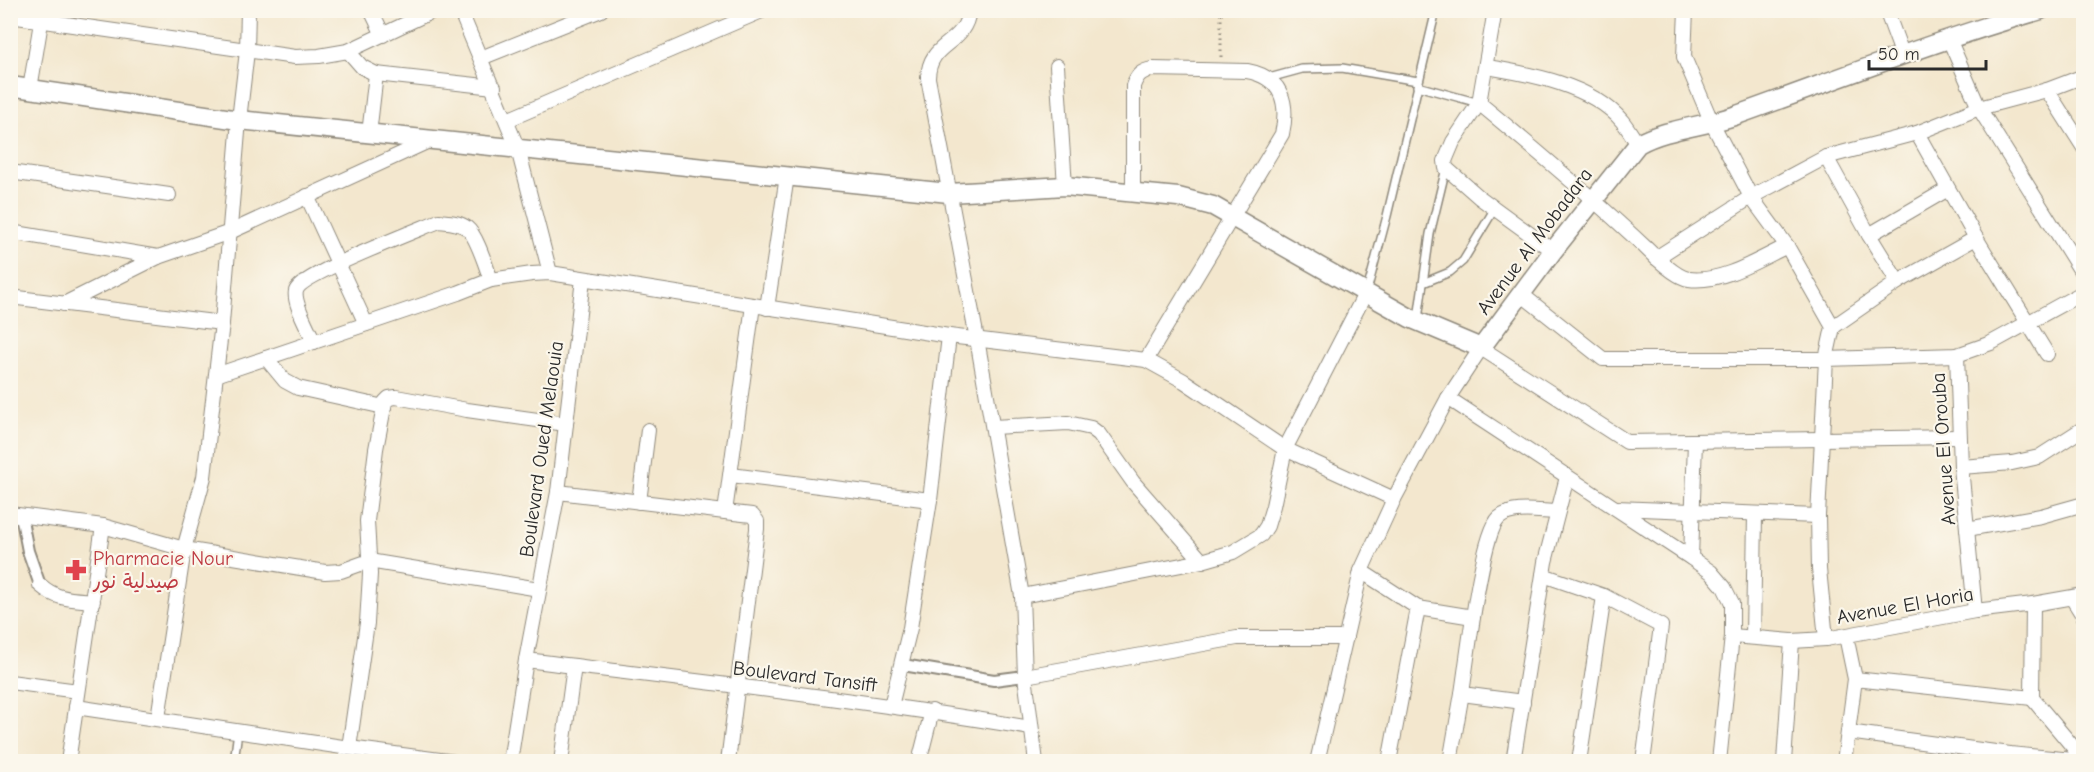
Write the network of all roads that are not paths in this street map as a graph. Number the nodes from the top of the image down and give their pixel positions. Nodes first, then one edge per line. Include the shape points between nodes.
1 (248, 10) edge
2 (371, 10) edge
3 (460, 10) edge
4 (601, 10) edge
5 (764, 10) edge
6 (969, 10) edge
7 (1436, 10) edge
8 (1495, 10) edge
9 (1686, 10) edge
10 (1886, 10) edge
11 (2041, 10) edge
12 (432, 11) edge
13 (42, 15) edge
14 (10, 16) edge
15 (383, 35) junction
16 (1949, 39) junction
17 (247, 51) junction
18 (348, 51) junction
19 (1903, 56) junction
20 (481, 58) junction
21 (1057, 66) dead end
22 (1487, 67) junction
23 (376, 74) junction
24 (2084, 76) edge
25 (1269, 78) junction
26 (1418, 84) junction
27 (10, 87) edge
28 (494, 87) junction
29 (30, 89) junction
30 (2047, 90) junction
31 (1479, 103) junction
32 (1979, 108) junction
33 (239, 120) junction
34 (507, 120) junction
35 (1712, 123) junction
36 (1917, 133) junction
37 (369, 134) junction
38 (429, 141) junction
39 (1638, 144) junction
40 (2084, 148) edge
41 (519, 149) junction
42 (1827, 157) junction
43 (1446, 168) junction
44 (10, 172) edge
45 (787, 176) junction
46 (1065, 186) junction
47 (1948, 189) junction
48 (1133, 192) junction
49 (949, 193) junction
50 (170, 195) dead end
51 (308, 196) junction
52 (1751, 197) junction
53 (1594, 199) junction
54 (1495, 208) junction
55 (1233, 216) junction
56 (230, 231) junction
57 (10, 232) edge
58 (1869, 235) junction
59 (1976, 238) junction
60 (1787, 246) junction
61 (1553, 251) junction
62 (158, 257) junction
63 (1656, 258) junction
64 (338, 263) junction
65 (550, 273) junction
66 (2084, 276) edge
67 (583, 279) junction
68 (491, 280) junction
69 (1898, 282) junction
70 (1423, 283) junction
71 (1366, 292) junction
72 (2084, 292) edge
73 (1521, 294) junction
74 (10, 297) edge
75 (64, 304) junction
76 (760, 307) junction
77 (1418, 321) junction
78 (222, 323) junction
79 (2028, 323) junction
80 (366, 324) junction
81 (1833, 327) junction
82 (949, 336) junction
83 (977, 339) junction
84 (314, 342) junction
85 (1481, 348) junction
86 (2047, 354) dead end
87 (1957, 355) junction
88 (266, 358) junction
89 (1826, 359) junction
90 (1146, 360) junction
91 (216, 375) junction
92 (1448, 398) junction
93 (384, 406) junction
94 (566, 424) junction
95 (993, 427) junction
96 (2084, 428) edge
97 (648, 430) dead end
98 (1959, 437) junction
99 (1821, 439) junction
100 (1695, 441) junction
101 (1284, 449) junction
102 (1962, 467) junction
103 (731, 476) junction
104 (1567, 477) junction
105 (558, 492) junction
106 (1394, 499) junction
107 (930, 500) junction
108 (639, 502) junction
109 (2084, 504) edge
110 (1614, 508) junction
111 (725, 512) junction
112 (1557, 512) junction
113 (1693, 512) junction
114 (16, 514) edge
115 (1755, 515) junction
116 (1818, 516) junction
117 (103, 526) junction
118 (1967, 529) junction
119 (184, 549) junction
120 (1691, 558) junction
121 (369, 561) junction
122 (1202, 561) junction
123 (1362, 571) junction
124 (1543, 575) junction
125 (40, 585) joint
126 (540, 589) junction
127 (1022, 596) junction
128 (1604, 596) junction
129 (2078, 596) edge
130 (93, 601) junction
131 (2033, 604) junction
132 (1418, 608) junction
133 (1975, 611) junction
134 (1473, 617) junction
135 (2084, 617) edge
136 (1732, 636) junction
137 (1846, 636) junction
138 (1753, 637) junction
139 (1346, 638) junction
140 (1826, 639) junction
141 (1792, 641) junction
142 (526, 660) junction
143 (903, 665) junction
144 (574, 666) junction
145 (1025, 676) junction
146 (1856, 679) junction
147 (10, 682) edge
148 (737, 687) junction
149 (78, 691) junction
150 (1462, 694) junction
151 (2032, 698) junction
152 (1523, 702) junction
153 (891, 706) junction
154 (76, 707) junction
155 (932, 711) junction
156 (158, 718) junction
157 (1031, 728) junction
158 (238, 731) junction
159 (1848, 732) junction
160 (350, 748) junction
161 (2010, 758) edge
162 (426, 759) edge
163 (2084, 760) edge
164 (68, 762) edge
165 (234, 762) edge
166 (455, 762) edge
167 (510, 762) edge
168 (561, 762) edge
169 (728, 762) edge
170 (919, 762) edge
171 (1036, 762) edge
172 (1317, 762) edge
173 (1389, 762) edge
174 (1449, 762) edge
175 (1513, 762) edge
176 (1579, 762) edge
177 (1643, 762) edge
178 (1719, 762) edge
179 (1784, 762) edge
180 (1844, 762) edge

1 - 17 street
2 - 15 street
3 - 20 street
4 - 20 street
5 - 34 street
6 - 49 street via 958,36 934,54 928,70
7 - 26 lane
8 - 22 street
9 - 35 street via 1684,57
10 - 19 street
11 - 16 street
12 - 15 street
13 - 14 street
13 - 17 street
13 - 29 street
15 - 18 street
16 - 19 street
16 - 32 street
17 - 18 street via 294,57
17 - 33 street
18 - 23 street via 362,67
19 - 35 street
20 - 28 street
21 - 46 street
22 - 31 street
22 - 39 street via 1525,73 1580,91 1621,120
23 - 28 street
23 - 37 street
24 - 30 street
25 - 26 lane via 1302,69 1342,69
25 - 48 street via 1247,71 1141,72 1133,86
25 - 55 street via 1285,111 1282,135
26 - 31 lane
26 - 71 lane
27 - 29 street
28 - 34 street
29 - 33 street
30 - 32 street
30 - 40 street
31 - 43 street via 1454,142 1445,161
31 - 53 street
32 - 36 street
32 - 66 street
33 - 37 street
33 - 56 street
34 - 41 street
35 - 39 street via 1651,137
35 - 52 street
36 - 42 street
36 - 47 street
37 - 38 street
38 - 41 street
38 - 51 street
39 - 53 street, Avenue Al Mobadara
41 - 45 street
41 - 65 street
42 - 52 street
42 - 58 street
43 - 54 street
43 - 70 lane via 1435,207
44 - 50 street
45 - 49 street
45 - 76 street
46 - 48 street
46 - 49 street
47 - 58 street
47 - 59 street
48 - 55 street via 1197,201
49 - 83 street
51 - 56 street
51 - 64 street
52 - 60 street
52 - 63 street
53 - 61 street, Avenue Al Mobadara
53 - 63 street
54 - 61 street
54 - 70 lane via 1463,261 1450,272
55 - 71 street
55 - 90 street
56 - 62 street
56 - 78 street
57 - 62 street
58 - 69 street
59 - 69 street
59 - 79 street
60 - 63 street via 1744,267 1702,280 1685,279
60 - 81 street
61 - 73 street, Avenue Al Mobadara
62 - 75 street
64 - 68 street via 439,221 454,222 468,228
64 - 80 street
64 - 84 street via 296,288 295,299
65 - 67 street
65 - 68 street
67 - 76 street
67 - 94 street, Boulevard Oued Melaouia
68 - 80 street
69 - 81 street
70 - 77 lane
71 - 77 street
71 - 101 street
72 - 79 street, Avenue El Orouba
73 - 85 street, Avenue Al Mobadara
73 - 89 street via 1603,359
74 - 75 street
75 - 78 street
76 - 82 street
76 - 103 street
77 - 85 street
78 - 91 street
79 - 86 street
79 - 87 street, Avenue El Orouba via 1991,343
80 - 84 street
81 - 89 street
82 - 83 street
82 - 107 street
83 - 90 street
83 - 95 street
84 - 88 street
85 - 92 street, Avenue Al Mobadara
85 - 100 street via 1627,442
87 - 89 street
87 - 98 street, Avenue El Orouba
88 - 91 street
88 - 93 street via 285,381 298,388
89 - 99 street
90 - 101 street
91 - 119 street via 204,477
92 - 104 street
92 - 106 street, Avenue Al Mobadara
93 - 94 street via 389,398 396,397
93 - 121 street via 367,521
94 - 105 street, Boulevard Oued Melaouia
95 - 122 street via 1068,423 1091,428
95 - 127 street
96 - 102 street via 2039,457
97 - 108 street
98 - 99 street
98 - 102 street, Avenue El Orouba
99 - 100 street
99 - 116 street
100 - 113 street
101 - 106 street
101 - 122 street via 1273,506 1261,535 1233,552
102 - 118 street, Avenue El Orouba
103 - 107 street
103 - 111 street
104 - 110 street
104 - 112 street
105 - 108 street
105 - 126 street, Boulevard Oued Melaouia
106 - 123 street, Avenue Al Mobadara
107 - 143 street
108 - 111 street
109 - 118 street
110 - 113 street
110 - 120 street
111 - 148 street via 749,514 757,521
112 - 124 street
112 - 134 street via 1509,513 1496,521 1486,549
113 - 115 street
113 - 120 street
114 - 117 street
114 - 125 street
115 - 116 street
115 - 138 street
116 - 140 street
117 - 119 street
117 - 130 street
118 - 133 street, Avenue El Orouba
119 - 121 street via 325,572
119 - 156 street
120 - 136 street via 1724,587 1732,603
121 - 126 street
121 - 160 street via 367,623
122 - 127 street
123 - 132 street
123 - 139 street, Avenue Al Mobadara
124 - 128 street
124 - 152 street
125 - 130 street via 53,595
126 - 142 street, Boulevard Oued Melaouia
127 - 145 street
128 - 176 street
128 - 177 street via 1661,626
129 - 131 street, Avenue El Horia
129 - 135 street
130 - 149 street
131 - 133 street, Avenue El Horia
131 - 151 street
132 - 134 street
132 - 173 street
133 - 137 street, Avenue El Horia
134 - 150 street
136 - 138 street, Avenue El Horia
136 - 178 street
137 - 140 street, Avenue El Horia
137 - 146 street
138 - 141 street, Avenue El Horia
139 - 145 street via 1237,638
139 - 172 street, Avenue Al Mobadara
140 - 141 street, Avenue El Horia
141 - 179 street
142 - 144 street, Boulevard Tansift
142 - 167 street, Boulevard Oued Melaouia
143 - 145 street via 994,680
143 - 153 street
144 - 148 street, Boulevard Tansift
144 - 168 street
145 - 157 street
146 - 151 street
146 - 159 street
147 - 149 street
148 - 153 street, Boulevard Tansift
148 - 169 street
149 - 154 street
150 - 152 street
150 - 174 street
151 - 163 street
152 - 175 street
153 - 155 street, Boulevard Tansift
154 - 156 street
154 - 164 street
155 - 157 street, Boulevard Tansift
155 - 170 street
156 - 158 street
157 - 171 street
158 - 160 street
158 - 165 lane
159 - 161 street
159 - 180 street
160 - 162 street
161 - 163 street
162 - 166 street

